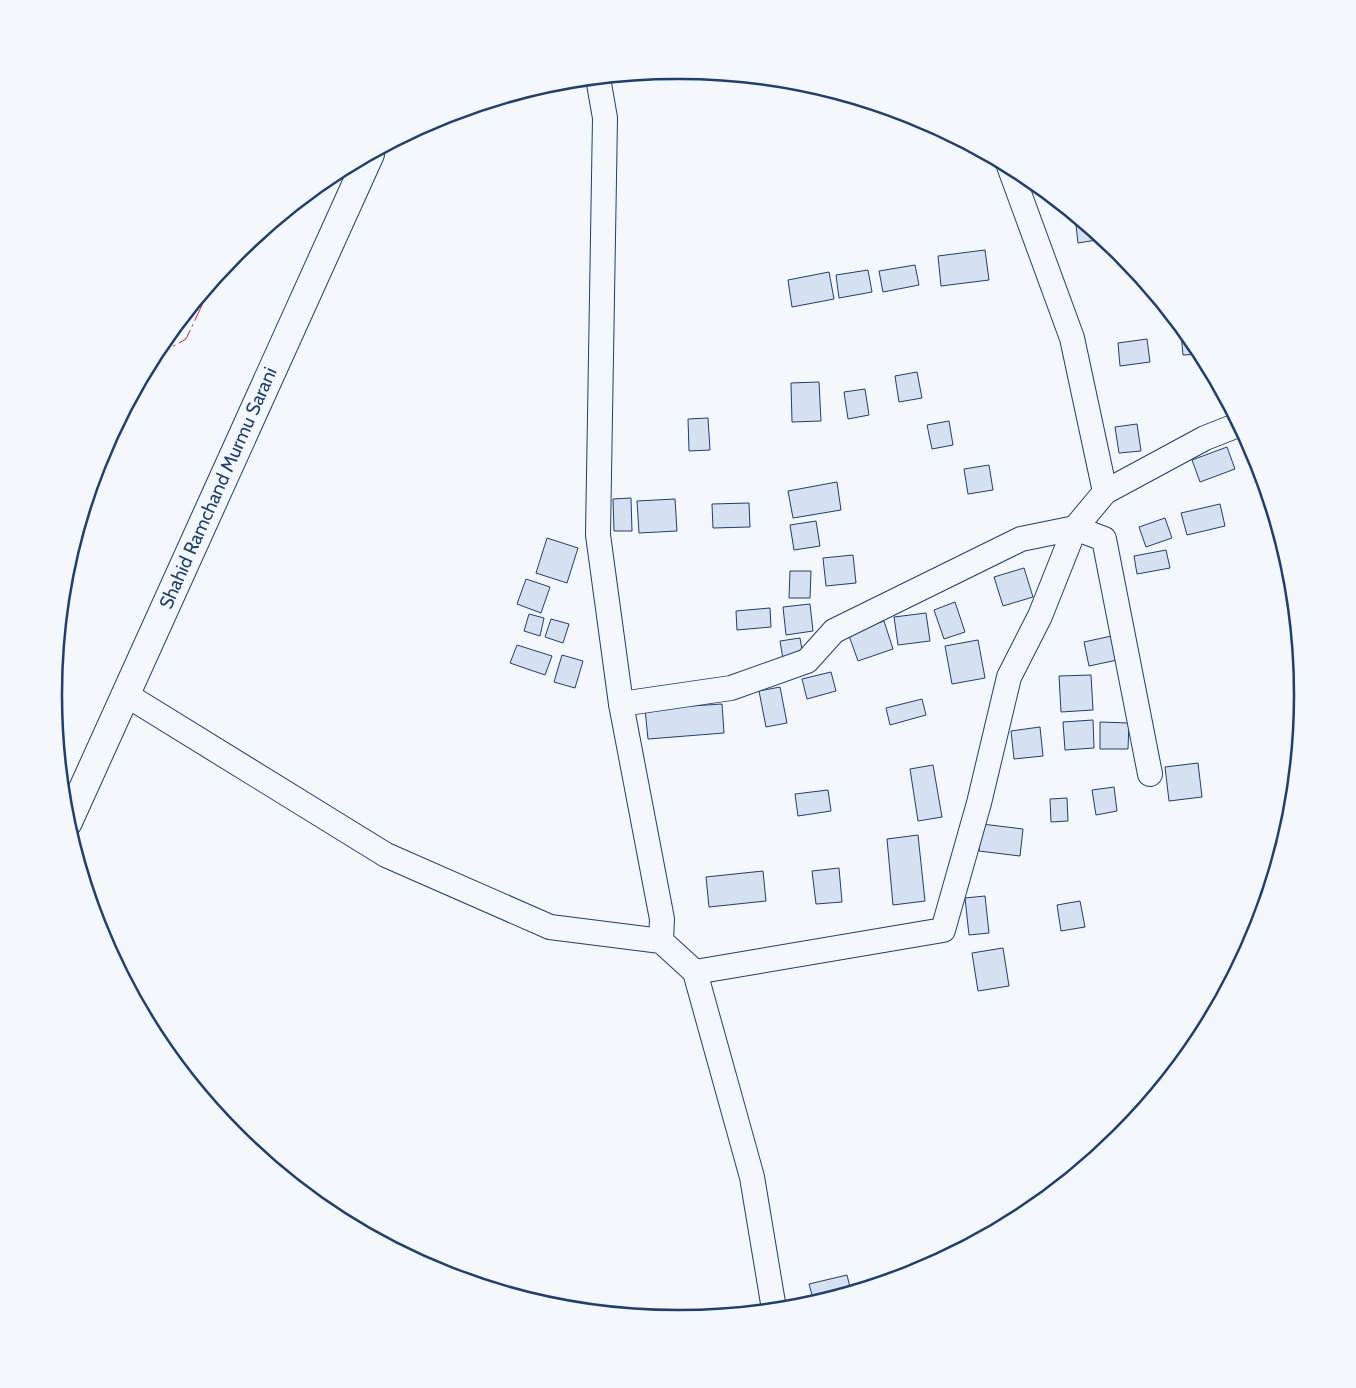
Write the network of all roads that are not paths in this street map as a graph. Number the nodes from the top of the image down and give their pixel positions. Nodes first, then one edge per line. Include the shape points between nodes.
1 (599, 84) edge
2 (366, 164) edge
3 (1013, 178) edge
4 (1232, 426) edge
5 (1106, 492) junction
6 (1075, 528) junction
7 (125, 694) junction
8 (621, 704) junction
9 (1150, 774) dead end
10 (73, 810) edge
11 (661, 942) junction
12 (695, 972) junction
13 (773, 1302) edge

1 - 8 street via 604,118 598,535
2 - 7 street, Shahid Ramchand Murmu Sarani
3 - 5 street via 1072,338
4 - 5 street
5 - 6 street
6 - 8 street via 1021,539 834,631 807,661 731,688
6 - 9 street via 1104,539
6 - 12 street via 1040,616 1008,677 979,803 943,930
7 - 10 street, Shahid Ramchand Murmu Sarani
7 - 11 street via 386,855 550,927
8 - 11 street via 662,919
11 - 12 street
12 - 13 street via 752,1178

